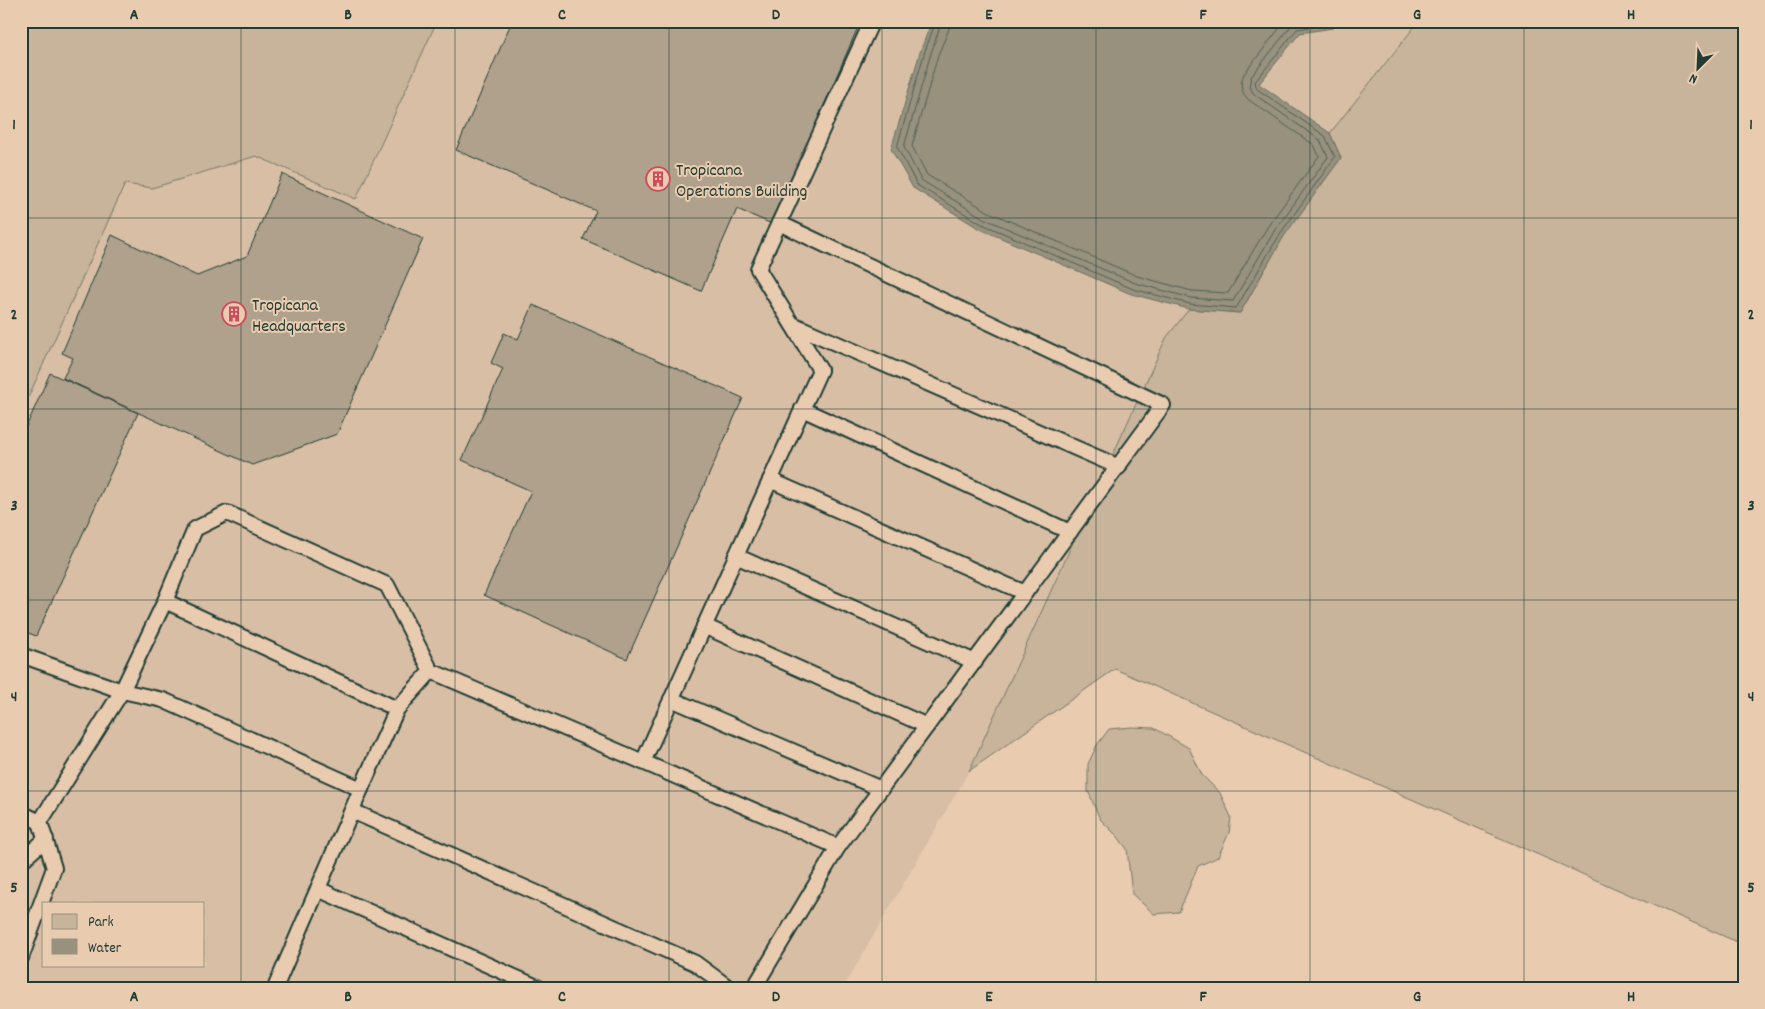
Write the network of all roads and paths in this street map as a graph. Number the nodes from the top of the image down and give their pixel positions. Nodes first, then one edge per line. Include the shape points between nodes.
1 (872, 21) edge
2 (779, 223) junction
3 (792, 324) junction
4 (802, 409) junction
5 (1119, 467) junction
6 (770, 480) junction
7 (1070, 532) junction
8 (736, 556) junction
9 (1025, 593) junction
10 (165, 601) junction
11 (704, 626) junction
12 (21, 655) edge
13 (975, 662) junction
14 (431, 671) junction
15 (122, 691) junction
16 (671, 699) junction
17 (397, 709) junction
18 (927, 726) junction
19 (643, 762) junction
20 (360, 789) junction
21 (881, 789) junction
22 (352, 810) junction
23 (21, 813) edge
24 (40, 822) junction
25 (46, 839) junction
26 (838, 847) junction
27 (21, 861) edge
28 (318, 889) junction
29 (21, 958) edge
30 (275, 988) edge
31 (539, 988) edge
32 (730, 988) edge
33 (754, 988) edge

1 - 2 lane
2 - 3 lane via 758,269
2 - 5 lane via 1163,405
3 - 4 lane via 820,370
3 - 5 lane
4 - 6 lane
4 - 7 lane
5 - 7 lane
6 - 8 lane
6 - 9 lane
7 - 9 lane
8 - 11 lane
8 - 13 lane
9 - 13 lane
10 - 14 lane via 195,529 227,513 387,585
10 - 15 lane
10 - 17 lane
11 - 16 lane
11 - 18 lane
12 - 15 lane
13 - 18 lane
14 - 17 lane
14 - 19 lane
15 - 20 lane via 163,700
15 - 24 lane
16 - 19 lane
16 - 21 lane
17 - 20 lane
18 - 21 lane
19 - 26 lane
20 - 22 lane
21 - 26 lane
22 - 28 lane
22 - 32 lane via 695,963
23 - 24 lane
24 - 25 lane
25 - 27 lane
25 - 29 lane via 54,868
26 - 33 lane
28 - 30 lane
28 - 31 lane

